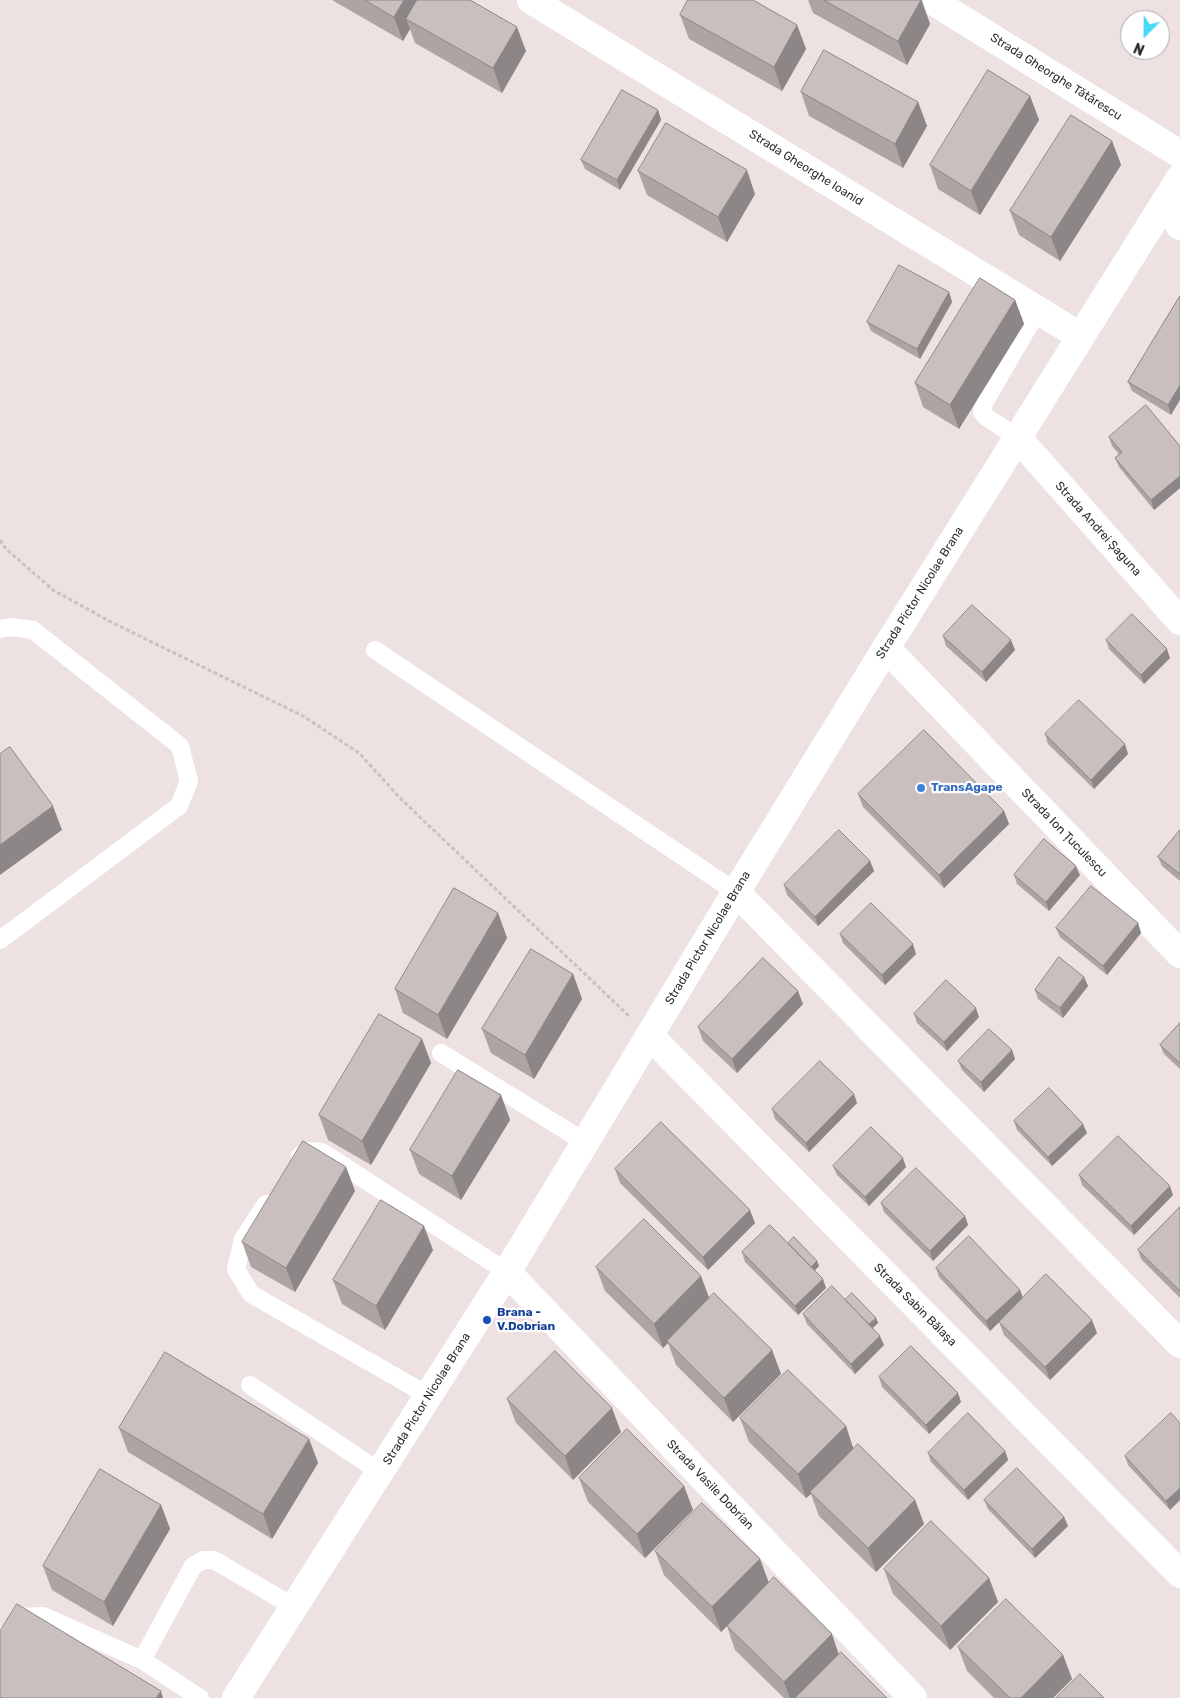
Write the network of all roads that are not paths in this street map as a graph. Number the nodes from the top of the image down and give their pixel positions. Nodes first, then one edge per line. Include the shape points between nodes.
1 (531, 0) edge
2 (932, 0) edge
3 (1180, 154) edge
4 (1180, 178) edge
5 (1164, 204) junction
6 (1180, 226) edge
7 (1038, 310) junction
8 (1080, 336) junction
9 (1017, 437) junction
10 (1180, 621) edge
11 (0, 629) edge
12 (886, 648) junction
13 (375, 650) dead end
14 (736, 892) junction
15 (0, 940) edge
16 (1180, 954) edge
17 (650, 1036) junction
18 (441, 1053) dead end
19 (585, 1142) junction
20 (291, 1166) edge
21 (275, 1190) edge
22 (507, 1272) junction
23 (1180, 1344) edge
24 (250, 1385) dead end
25 (428, 1396) junction
26 (380, 1472) junction
27 (1180, 1574) edge
28 (294, 1607) junction
29 (0, 1641) edge
30 (142, 1660) junction
31 (200, 1698) edge
32 (236, 1698) edge
33 (913, 1698) edge

1 - 7 street, Strada Gheorghe Ioanid
2 - 3 street, Strada Gheorghe Tătărescu
4 - 5 street, Strada Pictor Nicolae Brana
5 - 6 street
5 - 8 street, Strada Pictor Nicolae Brana
7 - 8 street, Strada Gheorghe Ioanid
7 - 9 lane via 984,403 982,412
8 - 9 street, Strada Pictor Nicolae Brana
9 - 10 street, Strada Andrei Șaguna
9 - 12 street, Strada Pictor Nicolae Brana
11 - 15 lane via 33,630 180,746 189,781 179,806
12 - 14 street, Strada Pictor Nicolae Brana
12 - 16 street, Strada Ion Țuculescu
13 - 14 lane
14 - 17 street, Strada Pictor Nicolae Brana
14 - 23 street
17 - 19 street, Strada Pictor Nicolae Brana
17 - 27 street, Strada Sabin Bălașa
18 - 19 lane
19 - 22 street, Strada Pictor Nicolae Brana
20 - 22 lane via 307,1151 322,1152
21 - 25 lane via 243,1239 236,1269 251,1294
22 - 25 street, Strada Pictor Nicolae Brana
22 - 33 street, Strada Vasile Dobrian
24 - 26 lane
25 - 26 street, Strada Pictor Nicolae Brana
26 - 28 street, Strada Pictor Nicolae Brana
28 - 30 lane via 214,1560 203,1560 193,1566
28 - 32 street, Strada Pictor Nicolae Brana
29 - 30 lane via 22,1617 43,1616
30 - 31 lane

